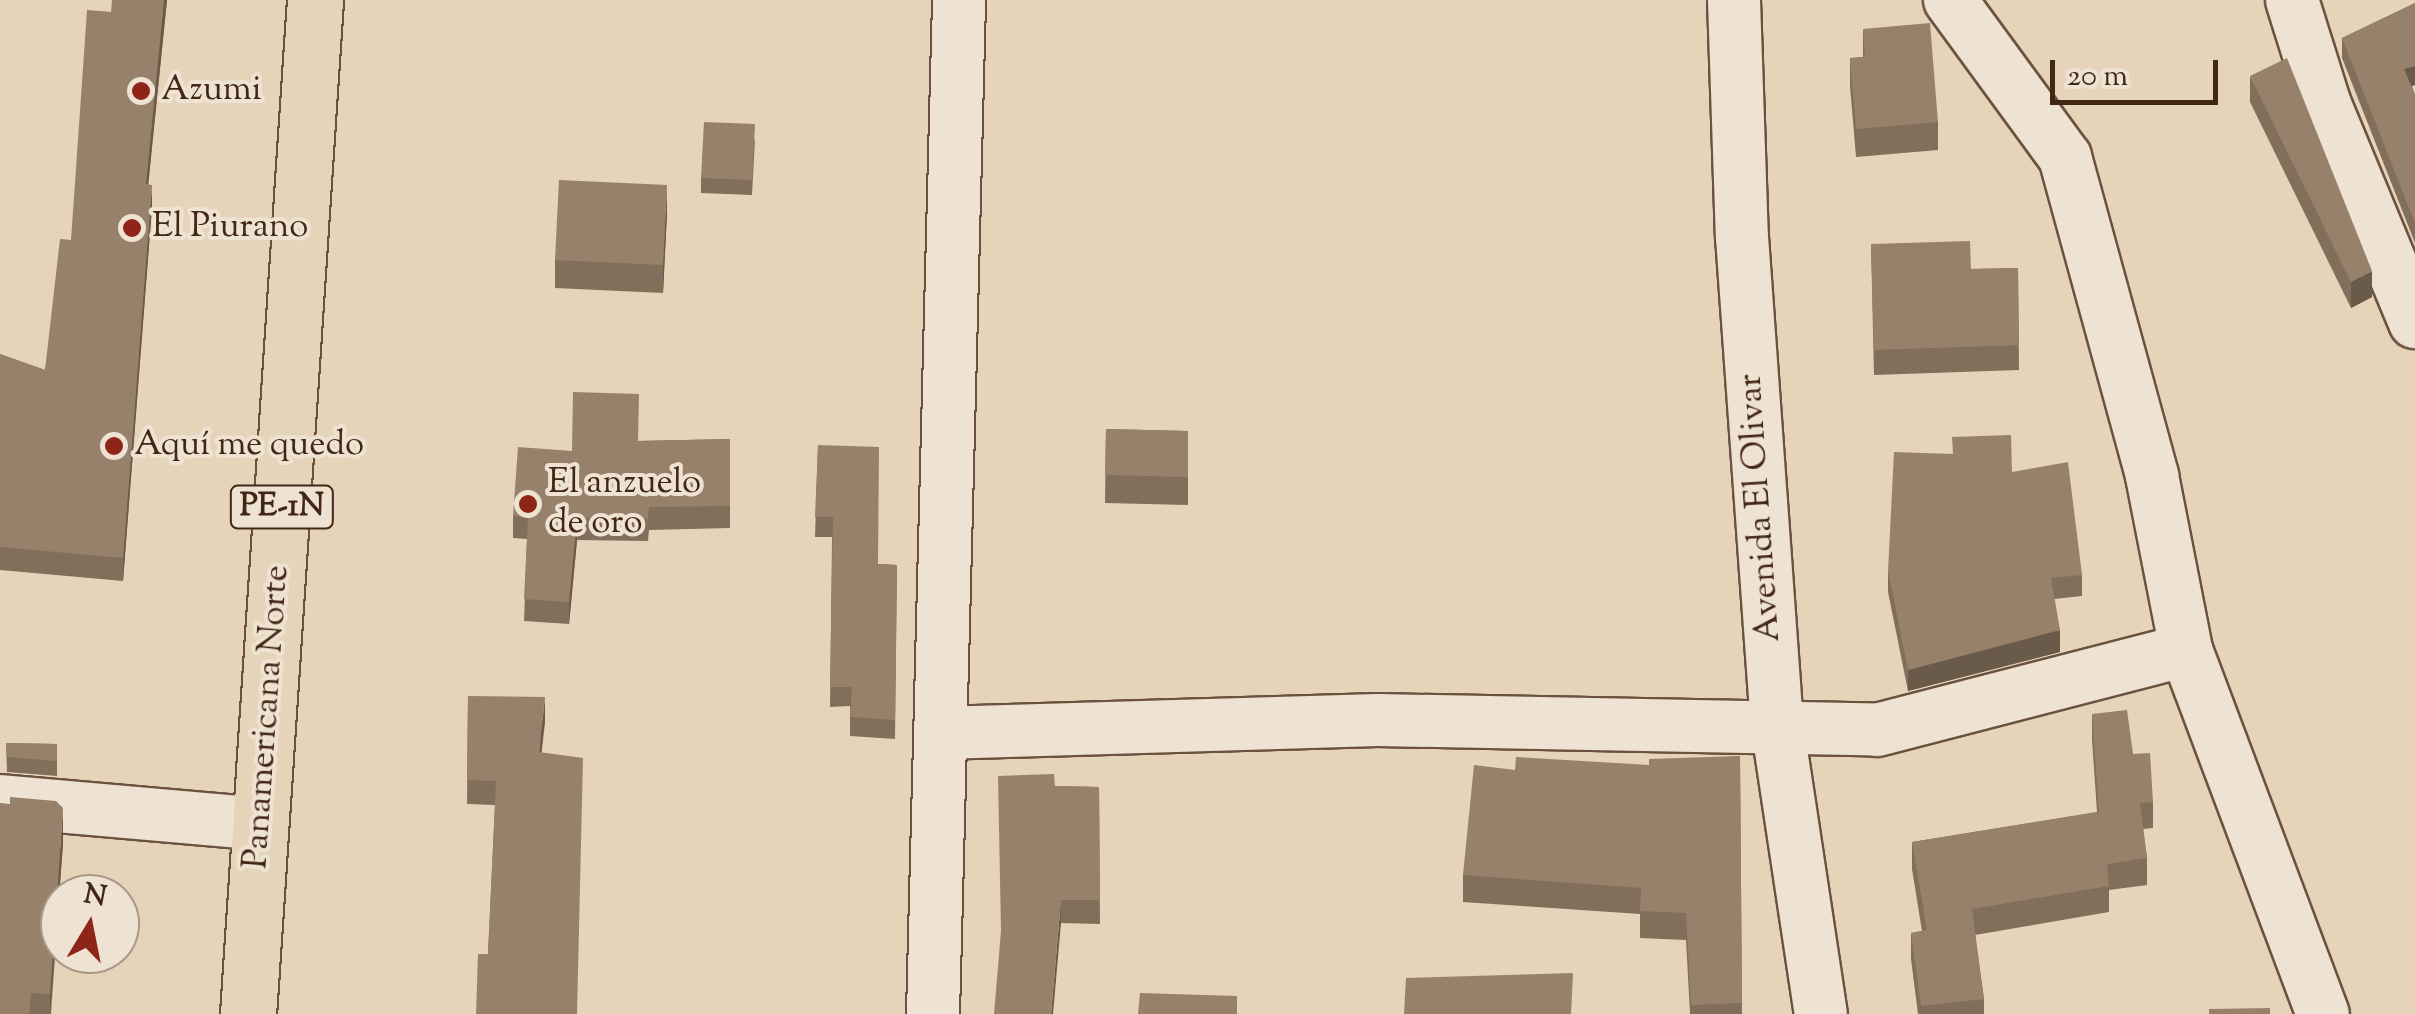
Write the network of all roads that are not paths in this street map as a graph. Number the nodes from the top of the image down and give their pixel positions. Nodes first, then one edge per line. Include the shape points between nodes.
1 (315, 0) edge
2 (959, 0) edge
3 (1734, 0) edge
4 (1950, 0) edge
5 (2292, 0) edge
6 (2415, 322) edge
7 (2186, 650) junction
8 (1777, 724) junction
9 (940, 733) junction
10 (0, 801) edge
11 (261, 824) junction
12 (248, 1014) edge
13 (933, 1014) edge
14 (1820, 1014) edge
15 (2323, 1014) edge

1 - 11 highway, Panamericana Norte / PE-1N
2 - 9 street
3 - 8 street, Avenida El Olivar via 1742,237
4 - 7 street via 2065,157 2152,476
5 - 6 street via 2325,105
7 - 8 street via 1877,730
7 - 15 street
8 - 9 street via 1378,720
8 - 14 street, Avenida El Olivar
9 - 13 street
10 - 11 street
11 - 12 highway, Panamericana Norte / PE-1N

